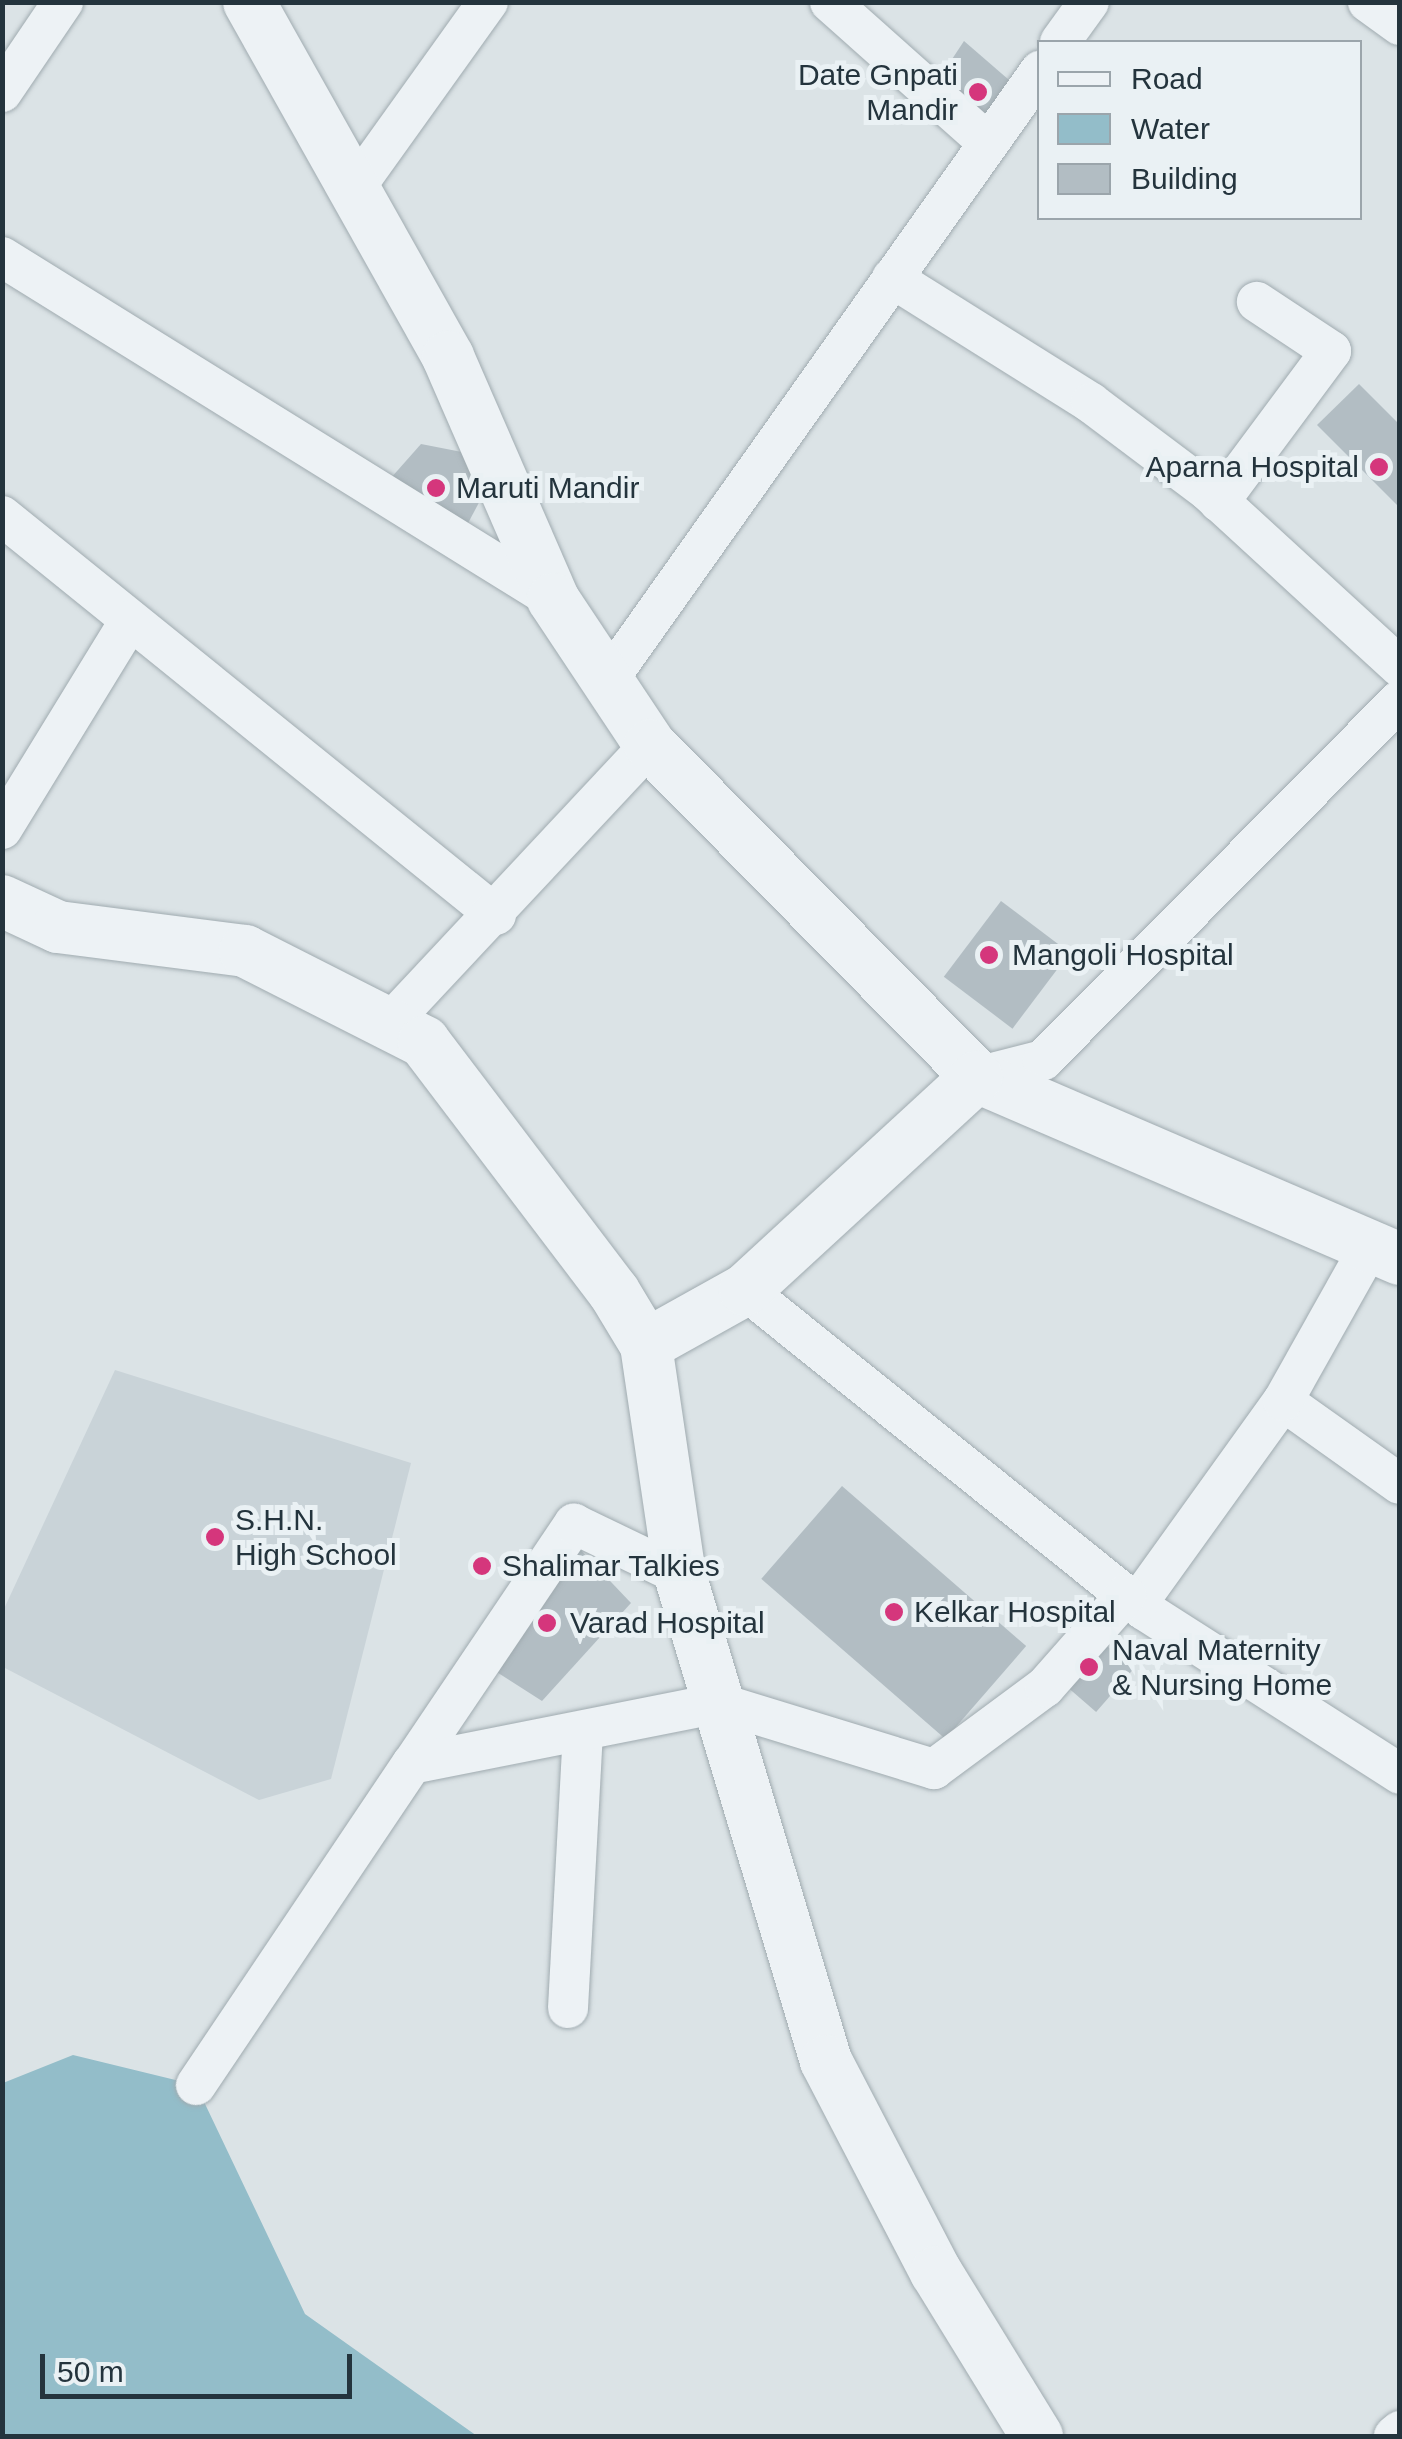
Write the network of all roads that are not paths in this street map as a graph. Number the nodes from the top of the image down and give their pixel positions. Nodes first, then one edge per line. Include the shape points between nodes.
1 (63, 2) edge
2 (249, 2) edge
3 (488, 2) edge
4 (830, 2) edge
5 (1088, 2) edge
6 (1368, 2) edge
7 (1400, 25) edge
8 (1061, 40) edge
9 (1037, 76) edge
10 (6, 78) edge
11 (988, 143) junction
12 (354, 189) junction
13 (2, 257) edge
14 (892, 278) junction
15 (1257, 302) dead end
16 (1219, 502) junction
17 (2, 516) edge
18 (553, 599) junction
19 (130, 620) junction
20 (1400, 667) edge
21 (608, 680) junction
22 (1400, 700) edge
23 (650, 745) junction
24 (2, 829) edge
25 (2, 901) edge
26 (496, 915) junction
27 (387, 1026) junction
28 (977, 1077) junction
29 (1385, 1252) edge
30 (746, 1290) junction
31 (646, 1345) junction
32 (1284, 1402) junction
33 (1400, 1484) edge
34 (680, 1575) junction
35 (1131, 1600) junction
36 (719, 1703) junction
37 (584, 1734) junction
38 (412, 1764) junction
39 (1400, 1774) edge
40 (568, 2008) dead end
41 (196, 2085) dead end
42 (1400, 2431) edge
43 (1037, 2436) edge
44 (1394, 2436) edge

1 - 10 street
2 - 12 street
3 - 12 street
4 - 11 street
5 - 8 street
6 - 7 street
9 - 11 street
11 - 14 street
12 - 18 street via 448,357
13 - 18 street
14 - 16 street via 1092,403
14 - 21 street
15 - 16 street via 1331,351
16 - 20 street
17 - 19 street
18 - 21 street
19 - 24 street
19 - 26 street
21 - 23 street
22 - 28 street via 1044,1060
23 - 26 street
23 - 28 street
25 - 27 street via 58,928 245,952
26 - 27 street
27 - 31 street via 424,1042
28 - 29 street
28 - 30 street
29 - 32 street
30 - 31 street
30 - 35 street
31 - 34 street
32 - 33 street
32 - 35 street
34 - 36 street
34 - 38 street via 574,1524
35 - 36 street via 1045,1687 934,1769
35 - 39 street
36 - 37 street
36 - 43 street via 826,2061 936,2272
37 - 38 street
37 - 40 street
38 - 41 street
42 - 44 street

